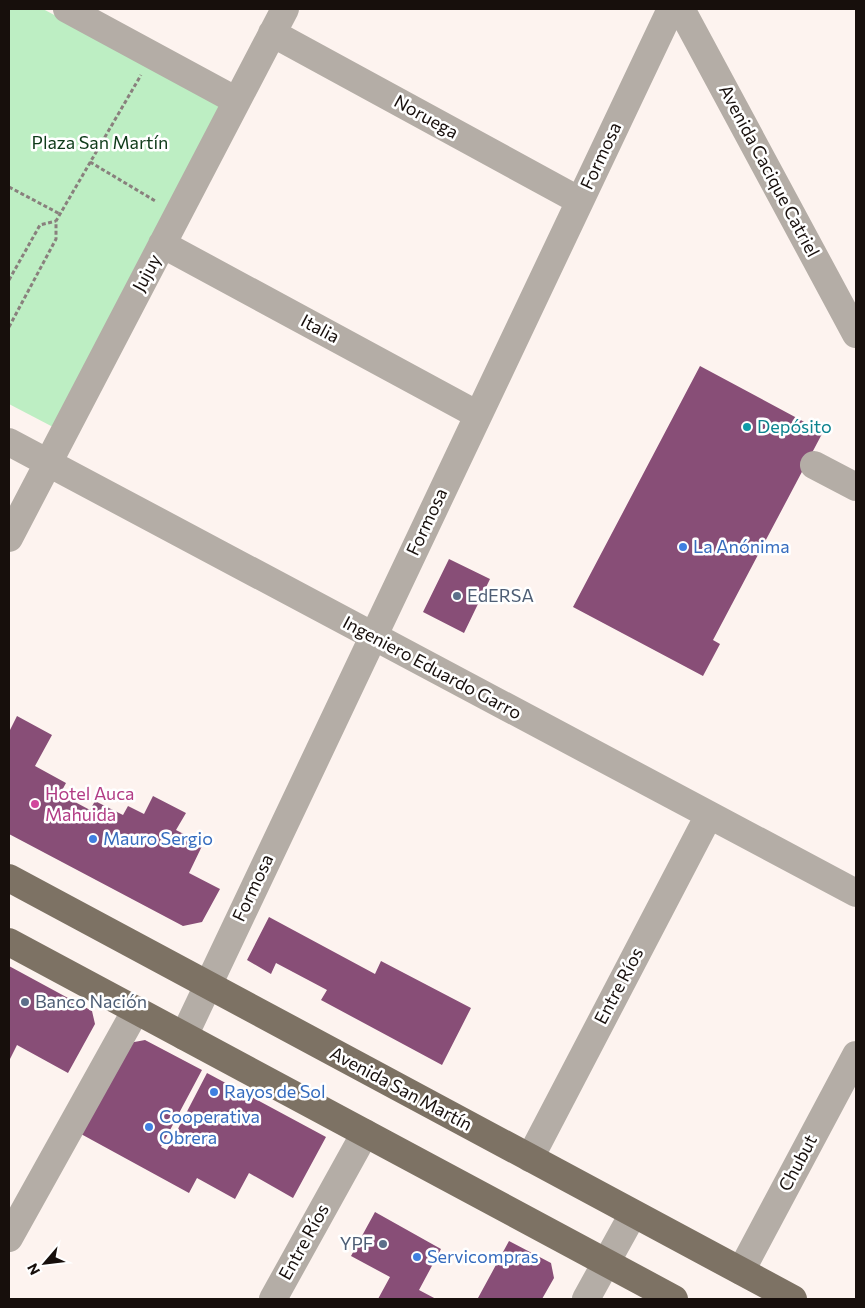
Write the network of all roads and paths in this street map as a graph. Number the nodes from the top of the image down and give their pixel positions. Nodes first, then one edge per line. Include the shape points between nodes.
1 (68, 9) edge
2 (285, 9) edge
3 (671, 9) edge
4 (681, 9) edge
5 (272, 33) junction
6 (142, 72) dead end
7 (237, 101) junction
8 (90, 162) junction
9 (9, 187) edge
10 (580, 201) junction
11 (161, 204) dead end
12 (60, 214) junction
13 (56, 221) junction
14 (162, 244) junction
15 (9, 280) edge
16 (9, 327) edge
17 (856, 334) edge
18 (478, 415) junction
19 (9, 442) edge
20 (48, 463) junction
21 (814, 465) dead end
22 (856, 487) edge
23 (9, 538) edge
24 (373, 636) junction
25 (709, 815) junction
26 (9, 878) edge
27 (856, 893) edge
28 (9, 942) edge
29 (208, 985) junction
30 (136, 1010) junction
31 (184, 1036) junction
32 (856, 1055) edge
33 (365, 1133) junction
34 (530, 1158) junction
35 (633, 1214) junction
36 (9, 1238) edge
37 (606, 1263) junction
38 (741, 1271) junction
39 (273, 1299) edge
40 (586, 1299) edge
41 (674, 1299) edge
42 (793, 1299) edge

1 - 7 street
2 - 5 street, Jujuy
3 - 10 street, Formosa
4 - 17 street, Avenida Cacique Catriel
5 - 7 street, Jujuy
5 - 10 street, Noruega
6 - 8 path
7 - 14 street, Jujuy
8 - 11 path
8 - 12 path
9 - 12 path
10 - 18 street, Formosa
12 - 13 path
13 - 15 path via 40,224
13 - 16 path via 56,240
14 - 18 street, Italia
14 - 20 street, Jujuy
18 - 24 street, Formosa
19 - 20 street, Ingeniero Eduardo Garro
20 - 23 street, Jujuy
20 - 24 street, Ingeniero Eduardo Garro
21 - 22 street
24 - 25 street, Ingeniero Eduardo Garro
24 - 29 street, Formosa
25 - 27 street, Ingeniero Eduardo Garro
25 - 34 street, Entre Ríos
26 - 29 main road, Avenida San Martín
28 - 30 main road
29 - 31 street, Formosa
29 - 34 main road, Avenida San Martín
30 - 31 main road
30 - 36 street
31 - 33 main road
32 - 38 street, Chubut
33 - 37 main road
33 - 39 street, Entre Ríos
34 - 35 main road, Avenida San Martín
35 - 37 street
35 - 38 main road, Avenida San Martín
37 - 40 street
37 - 41 main road
38 - 42 main road, Avenida San Martín

